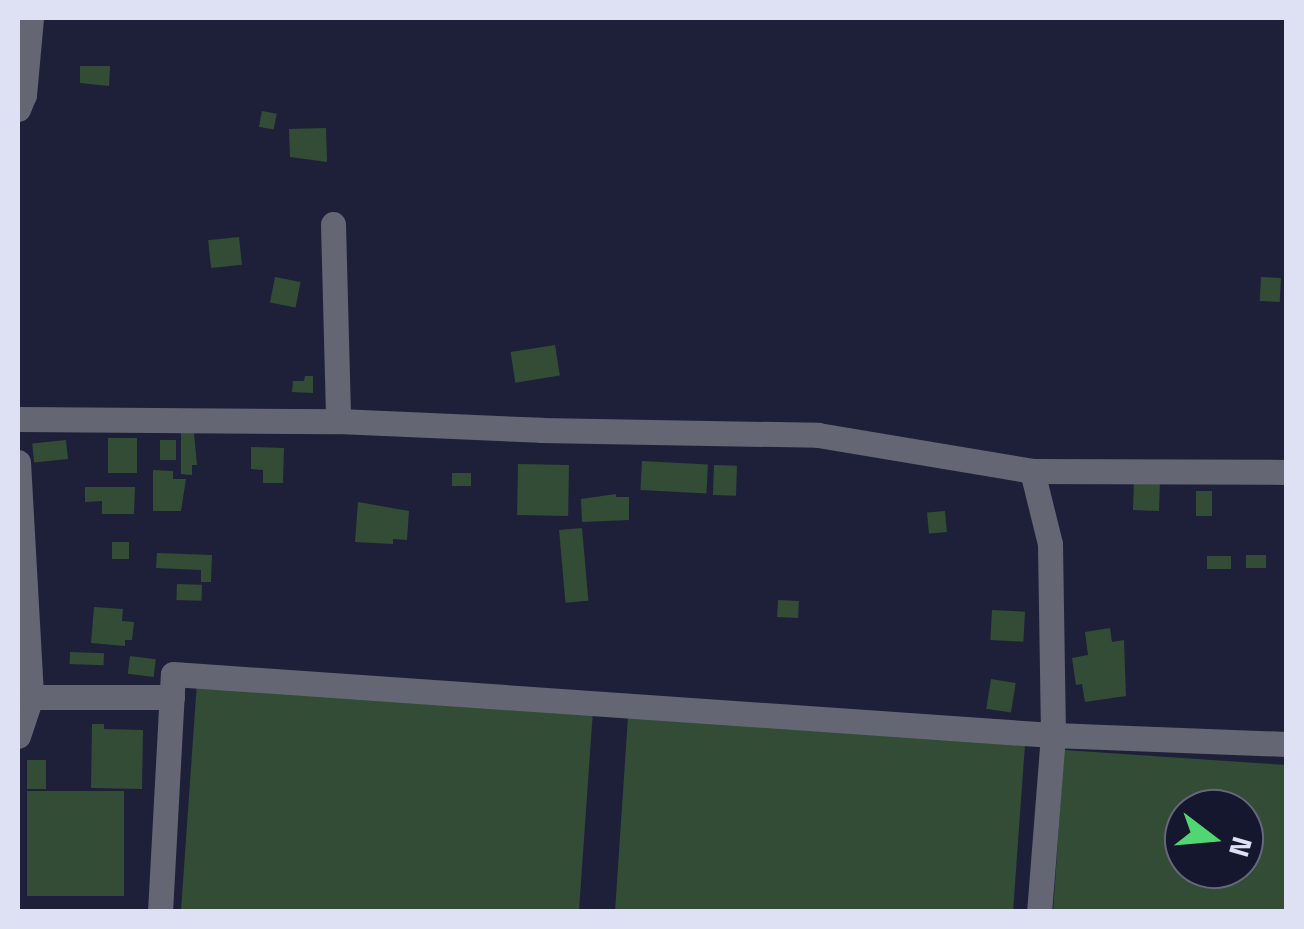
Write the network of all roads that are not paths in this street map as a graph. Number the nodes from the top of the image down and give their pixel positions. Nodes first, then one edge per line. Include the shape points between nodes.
1 (31, 18) edge
2 (18, 109) edge
3 (333, 224) dead end
4 (18, 419) edge
5 (338, 420) junction
6 (18, 462) edge
7 (1032, 471) junction
8 (1286, 472) edge
9 (31, 697) junction
10 (172, 697) junction
11 (1054, 734) junction
12 (18, 736) edge
13 (1286, 744) edge
14 (160, 912) edge
15 (1038, 912) edge

1 - 2 street
3 - 5 street
4 - 5 street
5 - 7 street via 818,435
6 - 9 street
7 - 8 street
7 - 11 street via 1050,544
9 - 10 street
9 - 12 street
10 - 11 street via 173,674
10 - 14 street
11 - 13 street
11 - 15 street

